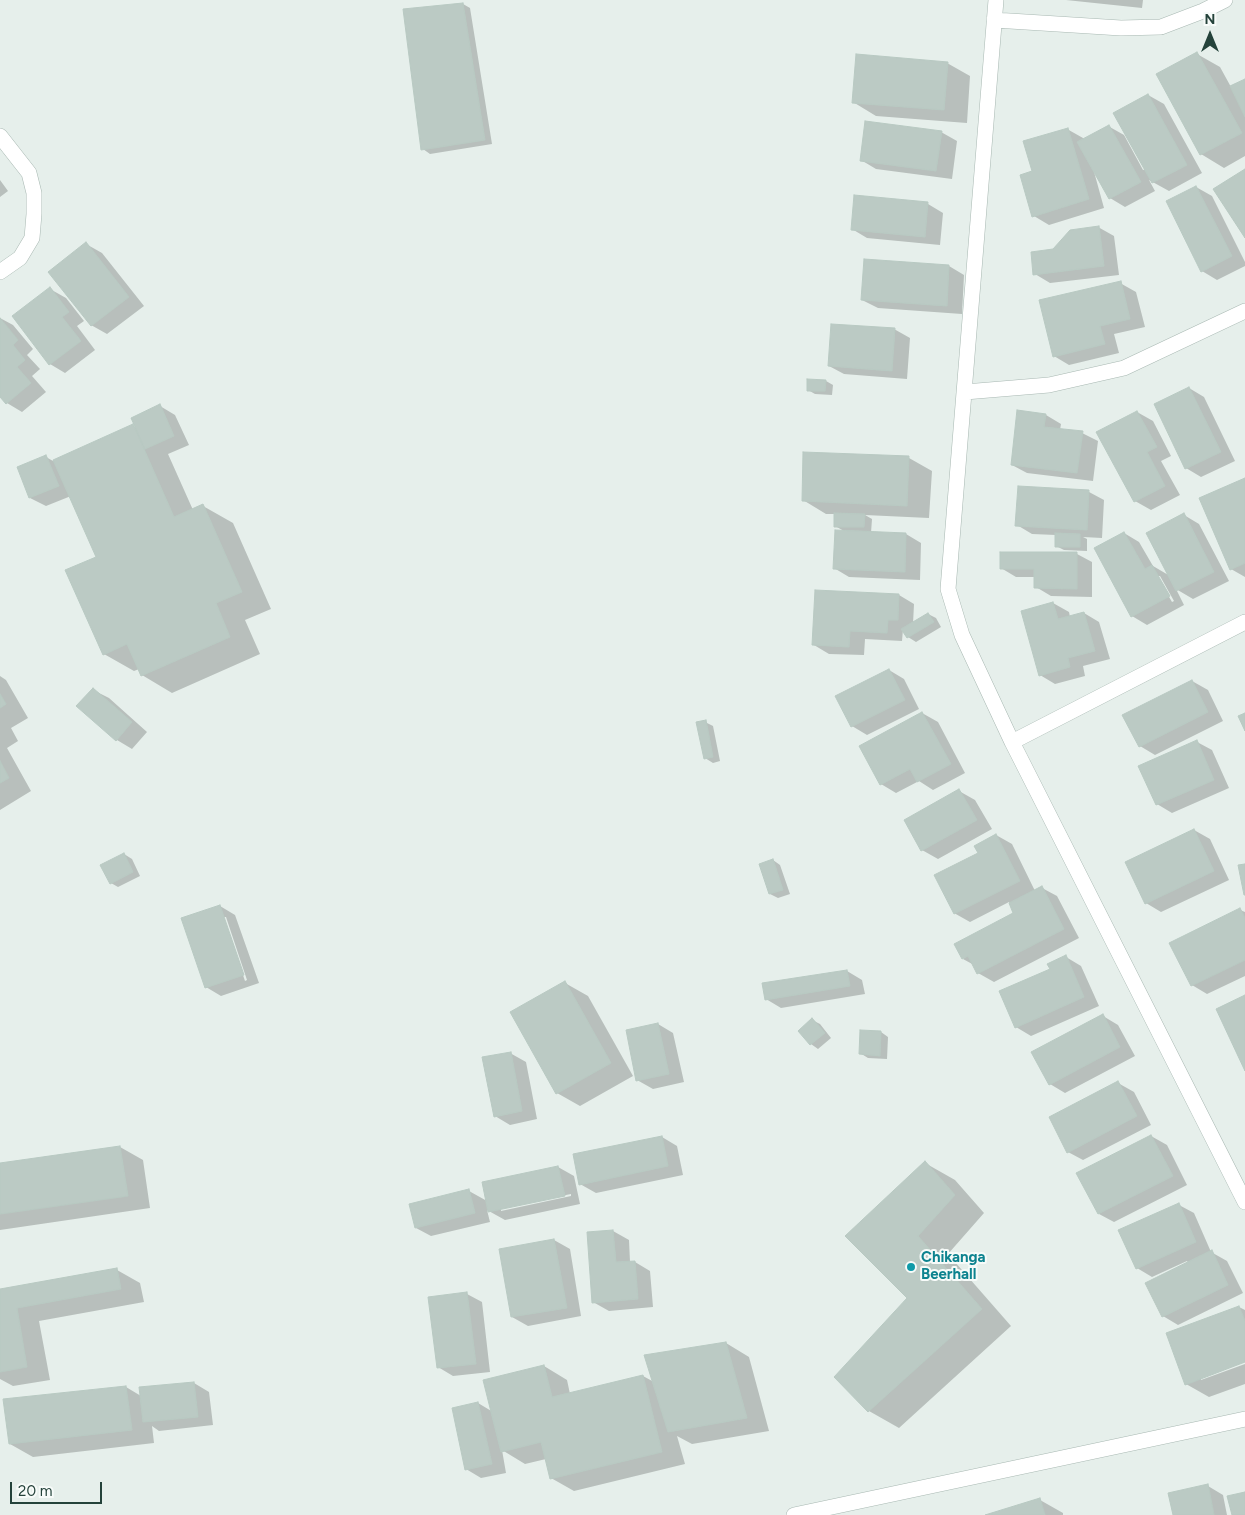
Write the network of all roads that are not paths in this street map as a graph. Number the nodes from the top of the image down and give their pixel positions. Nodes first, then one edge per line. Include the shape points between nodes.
1 (996, 0) edge
2 (1225, 0) edge
3 (994, 20) junction
4 (0, 136) edge
5 (0, 272) edge
6 (1245, 310) edge
7 (965, 392) junction
8 (1245, 622) edge
9 (1012, 742) junction
10 (1245, 1202) edge
11 (1245, 1419) edge
12 (794, 1515) edge

1 - 3 street
2 - 3 street via 1161,27 1121,28
3 - 7 street
4 - 5 street via 29,173 34,193 32,238 20,258
6 - 7 street via 1124,368 1049,385
7 - 9 street via 948,589 962,635
8 - 9 street
9 - 10 street
11 - 12 street

